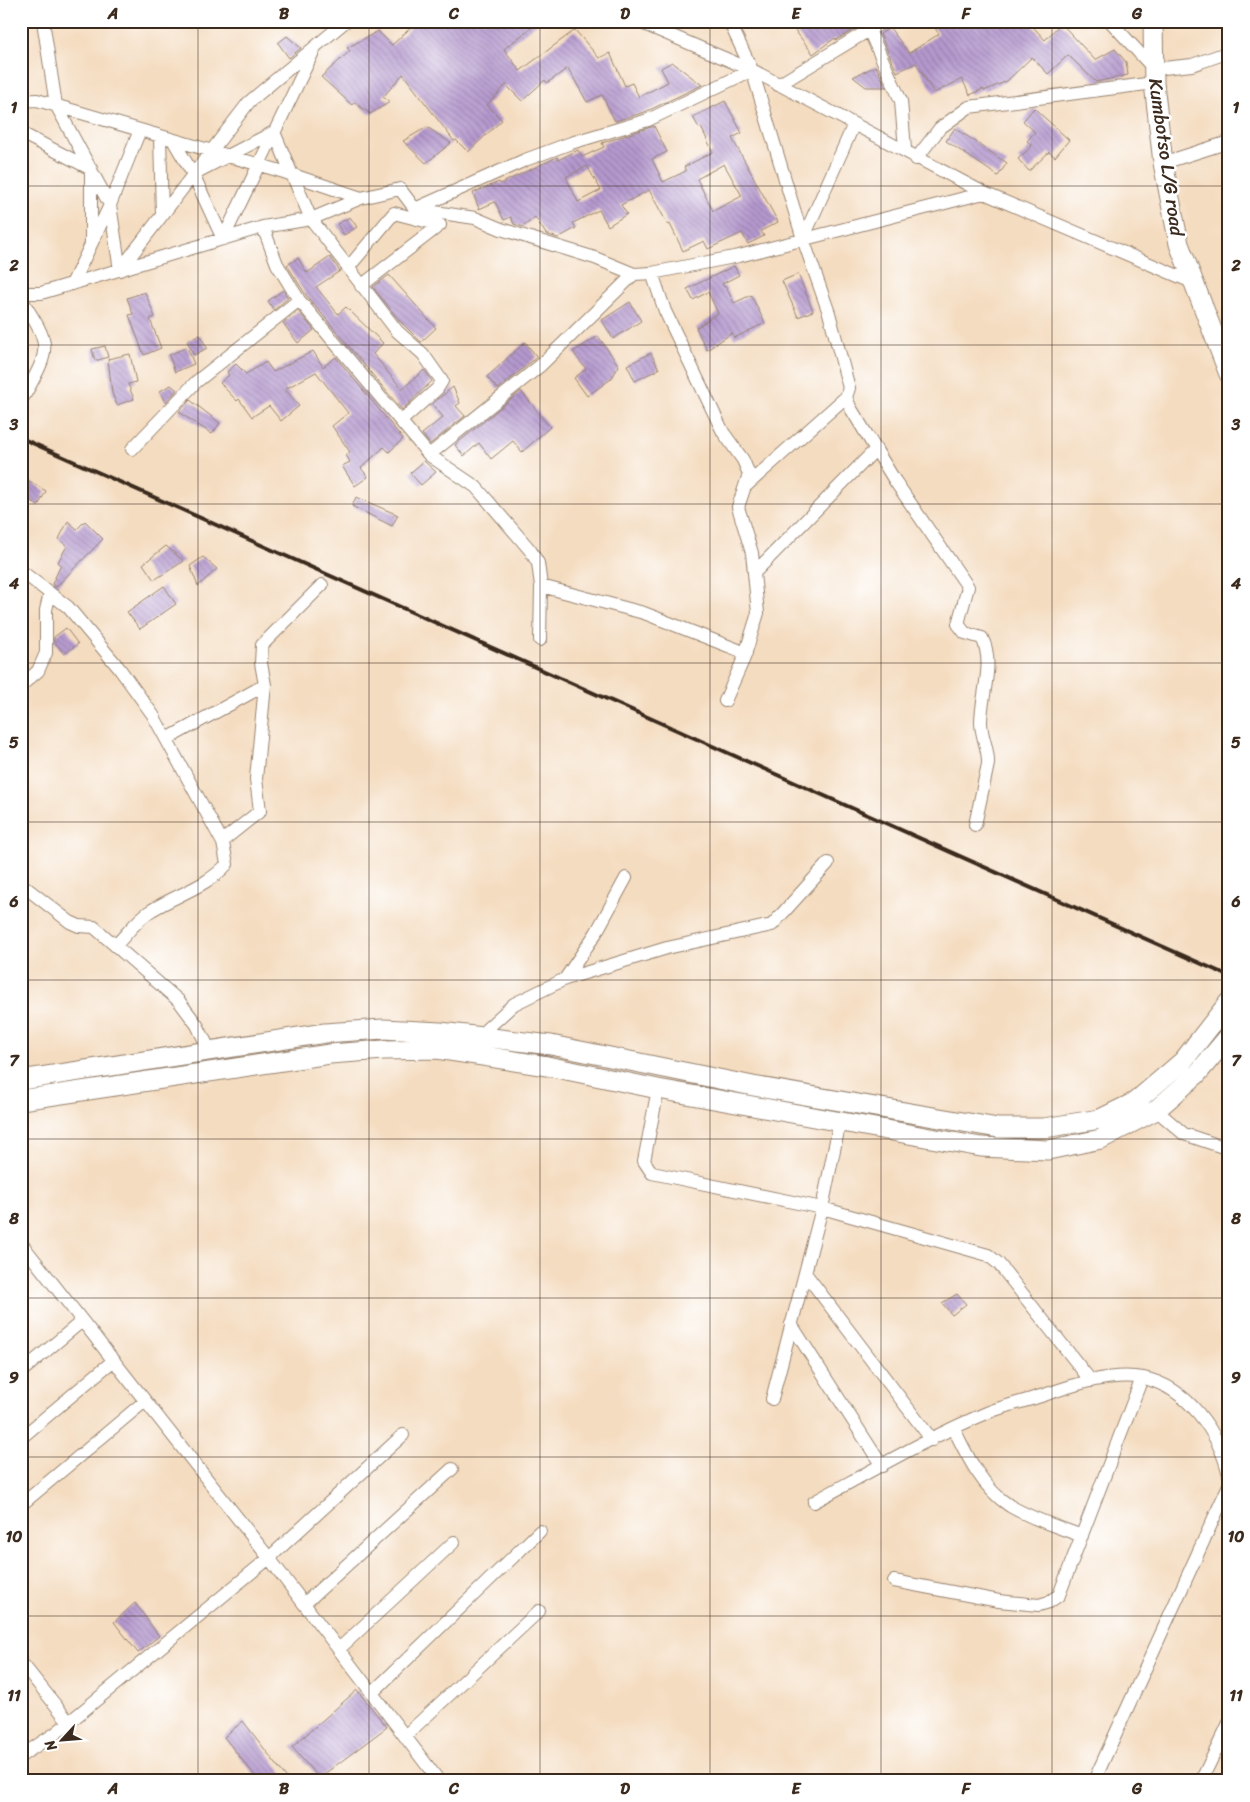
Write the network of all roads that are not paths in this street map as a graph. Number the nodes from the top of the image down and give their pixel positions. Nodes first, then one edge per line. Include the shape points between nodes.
1 (43, 21) edge
2 (346, 21) edge
3 (637, 21) edge
4 (729, 21) edge
5 (884, 21) edge
6 (1110, 21) edge
7 (1153, 21) edge
8 (867, 27) edge
9 (316, 46) junction
10 (1229, 52) edge
11 (752, 70) junction
12 (1154, 76) junction
13 (778, 85) junction
14 (21, 94) edge
15 (37, 100) junction
16 (21, 101) edge
17 (56, 105) junction
18 (854, 124) junction
19 (140, 130) junction
20 (274, 132) junction
21 (21, 133) edge
22 (160, 136) junction
23 (173, 140) junction
24 (1229, 142) edge
25 (905, 149) junction
26 (211, 151) junction
27 (230, 156) junction
28 (916, 159) junction
29 (1163, 163) junction
30 (259, 164) junction
31 (90, 169) junction
32 (193, 174) junction
33 (293, 175) junction
34 (984, 193) junction
35 (361, 198) junction
36 (110, 205) junction
37 (415, 208) junction
38 (162, 215) junction
39 (311, 219) junction
40 (263, 227) junction
41 (223, 239) junction
42 (803, 239) junction
43 (91, 246) junction
44 (348, 268) junction
45 (120, 270) junction
46 (652, 273) junction
47 (634, 274) junction
48 (1192, 282) junction
49 (72, 284) junction
50 (361, 286) junction
51 (21, 293) edge
52 (21, 299) edge
53 (299, 300) junction
54 (1229, 374) edge
55 (24, 396) dead end
56 (846, 397) junction
57 (401, 421) junction
58 (132, 449) dead end
59 (876, 449) junction
60 (429, 455) junction
61 (747, 485) junction
62 (21, 571) edge
63 (754, 573) junction
64 (322, 585) dead end
65 (541, 586) junction
66 (50, 593) junction
67 (540, 640) dead end
68 (746, 653) junction
69 (24, 683) dead end
70 (266, 685) junction
71 (725, 702) dead end
72 (166, 738) junction
73 (975, 825) dead end
74 (223, 843) junction
75 (828, 863) dead end
76 (626, 878) dead end
77 (21, 884) edge
78 (116, 945) junction
79 (566, 979) junction
80 (1229, 1002) edge
81 (479, 1036) junction
82 (1229, 1036) edge
83 (1198, 1041) junction
84 (210, 1051) junction
85 (1223, 1054) edge
86 (21, 1080) edge
87 (658, 1089) junction
88 (21, 1100) edge
89 (1156, 1110) junction
90 (840, 1121) junction
91 (1229, 1149) edge
92 (822, 1208) junction
93 (21, 1243) edge
94 (805, 1273) junction
95 (82, 1321) junction
96 (791, 1324) junction
97 (114, 1360) junction
98 (21, 1372) edge
99 (1142, 1378) junction
100 (1091, 1381) junction
101 (772, 1399) dead end
102 (145, 1401) junction
103 (954, 1428) junction
104 (403, 1435) dead end
105 (21, 1438) edge
106 (932, 1440) junction
107 (882, 1466) junction
108 (452, 1469) dead end
109 (1229, 1475) edge
110 (1229, 1485) edge
111 (814, 1502) dead end
112 (21, 1505) edge
113 (540, 1531) dead end
114 (1082, 1536) junction
115 (454, 1542) dead end
116 (269, 1558) junction
117 (894, 1581) dead end
118 (304, 1604) junction
119 (539, 1611) dead end
120 (339, 1650) junction
121 (21, 1662) edge
122 (372, 1693) junction
123 (69, 1722) junction
124 (1229, 1723) edge
125 (405, 1736) junction
126 (21, 1756) edge
127 (1095, 1780) edge
128 (439, 1781) edge
129 (1201, 1781) edge

1 - 17 street
2 - 9 street
3 - 11 street
4 - 11 street
5 - 8 street
6 - 12 street
7 - 12 main road, Kumbotso L/G road
8 - 13 street
8 - 25 street via 901,100
9 - 20 street
9 - 26 street via 249,102
10 - 12 street
11 - 13 street
11 - 37 street via 648,120 525,160
11 - 42 street
12 - 28 street via 969,107 940,128
12 - 29 main road, Kumbotso L/G road
13 - 18 street
14 - 15 street
15 - 16 street
15 - 17 street
17 - 19 street
17 - 31 street
18 - 25 street
18 - 42 street
19 - 22 street
19 - 36 street
20 - 27 street
20 - 30 street
20 - 33 street
21 - 31 street
22 - 23 street
22 - 38 street
23 - 26 street
23 - 32 street
24 - 29 street
25 - 28 street
26 - 27 street
26 - 32 street
27 - 30 street
27 - 32 street
28 - 34 street
29 - 48 main road, Kumbotso L/G road via 1179,244
30 - 33 street
30 - 41 street
31 - 36 street
31 - 43 street
32 - 38 street
32 - 41 street
33 - 35 street
33 - 39 street
34 - 42 street
34 - 48 street
35 - 37 street via 400,189
35 - 39 street
36 - 43 street
36 - 45 street
37 - 47 street via 475,218
38 - 45 street
39 - 40 street
39 - 44 street
40 - 41 street
40 - 53 street via 277,264
41 - 45 street
42 - 46 street via 739,256
42 - 56 street via 849,388
43 - 49 street
44 - 50 street
44 - 50 street via 394,212 440,225
45 - 49 street
46 - 47 street
46 - 61 street via 665,311 723,432 750,474
47 - 60 street via 541,365
48 - 54 main road, Kumbotso L/G road
49 - 51 street via 41,293
50 - 57 street via 397,331 423,354 442,381
52 - 55 street via 41,330 46,349 39,370
53 - 57 street
53 - 58 street via 196,382
56 - 59 street
56 - 61 street
57 - 60 street
59 - 63 street
59 - 73 street via 968,587 958,624 965,633 982,638 986,646 981,724 988,764
60 - 65 street via 476,487 499,512 538,563
61 - 63 street via 738,507 752,553
62 - 66 street
63 - 68 street via 758,613
64 - 70 street via 262,645 261,663
65 - 67 street
65 - 68 street via 644,613
66 - 69 street via 46,610 46,652 38,670
66 - 72 street via 78,618 119,668
68 - 71 street
70 - 72 street
70 - 74 street via 256,779 260,811
72 - 74 street
74 - 78 street via 228,856 224,868 196,887 150,910
75 - 79 street via 772,925 667,948
76 - 79 street
77 - 78 street via 70,922 94,927
78 - 84 street via 179,1001 197,1025
79 - 81 street via 514,1004
80 - 83 main road
81 - 83 main road via 550,1045 878,1109 998,1128 1035,1128 1100,1119 1135,1102 1183,1061
81 - 84 main road via 383,1029
82 - 85 main road
83 - 85 street
84 - 86 main road
85 - 89 main road
87 - 88 main road via 437,1049 330,1054
87 - 90 main road
87 - 92 street via 644,1161 652,1173
89 - 90 main road via 1101,1139 1048,1150 981,1147
89 - 91 street via 1184,1134
90 - 92 street
92 - 94 street
92 - 100 street via 988,1255 999,1264
93 - 95 street
94 - 96 street
94 - 106 street
95 - 97 street
95 - 98 street
96 - 101 street via 782,1370
96 - 107 street
97 - 102 street
97 - 105 street
99 - 100 street
99 - 109 street via 1167,1386 1181,1395 1216,1436
99 - 114 street
100 - 103 street via 990,1412
102 - 112 street
102 - 116 street
103 - 106 street
103 - 114 street via 970,1463 1009,1505
104 - 116 street
106 - 107 street
107 - 111 street
108 - 118 street
110 - 127 street
113 - 122 street
114 - 117 street via 1059,1596 1039,1605 999,1601
115 - 120 street
116 - 118 street
116 - 123 street
118 - 120 street
119 - 125 street
120 - 122 street
121 - 123 street
122 - 125 street
123 - 126 street
124 - 129 street
125 - 128 street

